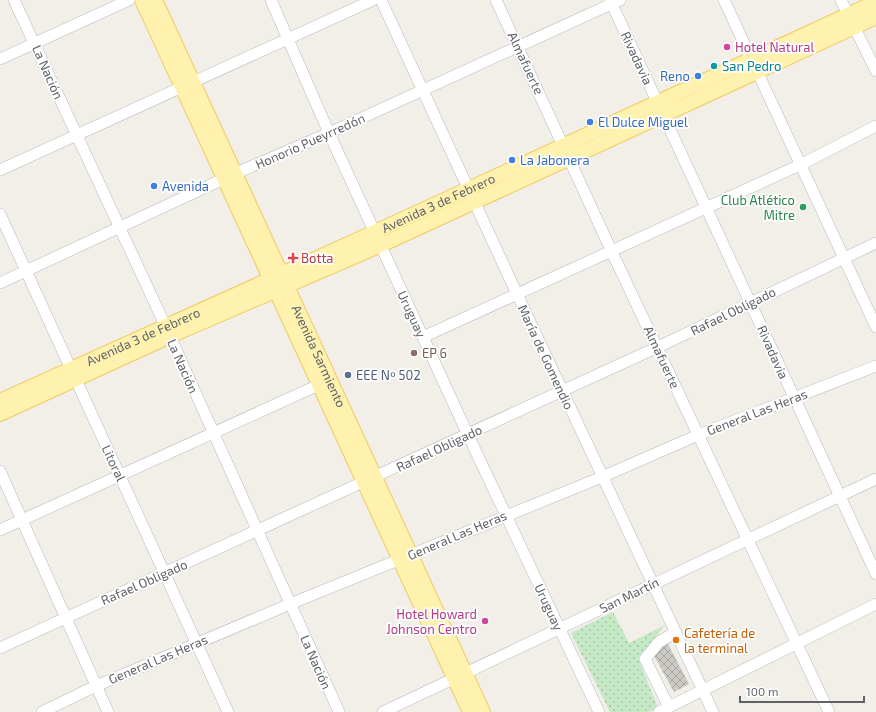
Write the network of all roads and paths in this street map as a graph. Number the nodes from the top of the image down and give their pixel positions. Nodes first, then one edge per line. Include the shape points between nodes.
1 (14, 0) edge
2 (129, 0) edge
3 (142, 0) edge
4 (155, 0) edge
5 (271, 0) edge
6 (373, 0) edge
7 (381, 0) edge
8 (496, 0) edge
9 (724, 0) edge
10 (842, 0) edge
11 (614, 1) edge
12 (876, 2) edge
13 (848, 15) junction
14 (876, 17) edge
15 (856, 27) junction
16 (288, 38) junction
17 (34, 43) junction
18 (518, 46) junction
19 (0, 59) edge
20 (755, 65) junction
21 (876, 71) edge
22 (188, 85) junction
23 (423, 90) junction
24 (660, 109) junction
25 (876, 126) edge
26 (329, 133) junction
27 (77, 136) junction
28 (566, 152) junction
29 (802, 164) junction
30 (0, 170) edge
31 (230, 177) junction
32 (471, 196) junction
33 (706, 208) junction
34 (0, 214) edge
35 (119, 228) junction
36 (378, 239) junction
37 (876, 243) edge
38 (611, 250) junction
39 (843, 258) junction
40 (27, 270) junction
41 (0, 283) edge
42 (278, 283) junction
43 (517, 294) junction
44 (751, 302) junction
45 (876, 327) edge
46 (168, 331) junction
47 (423, 337) junction
48 (658, 347) junction
49 (876, 366) edge
50 (72, 374) junction
51 (325, 383) junction
52 (562, 391) junction
53 (794, 399) junction
54 (0, 401) edge
55 (0, 414) edge
56 (214, 434) junction
57 (468, 435) junction
58 (698, 435) junction
59 (0, 471) edge
60 (120, 476) junction
61 (602, 477) junction
62 (876, 479) edge
63 (370, 480) junction
64 (841, 496) junction
65 (506, 515) junction
66 (23, 519) junction
67 (0, 530) edge
68 (258, 530) junction
69 (748, 540) junction
70 (405, 557) junction
71 (165, 573) junction
72 (876, 574) edge
73 (653, 584) junction
74 (290, 604) junction
75 (876, 604) edge
76 (66, 616) junction
77 (560, 629) junction
78 (676, 632) junction
79 (196, 643) junction
80 (798, 643) junction
81 (0, 648) edge
82 (460, 677) junction
83 (96, 686) junction
84 (703, 690) junction
85 (664, 710) edge
86 (42, 712) edge
87 (108, 712) edge
88 (228, 712) edge
89 (339, 712) edge
90 (383, 712) edge
91 (470, 712) edge
92 (483, 712) edge
93 (599, 712) edge
94 (713, 712) edge
95 (829, 712) edge

1 - 17 street, La Nación
2 - 17 street
3 - 22 main road, Avenida Sarmiento
4 - 22 main road, Avenida Sarmiento
5 - 16 street, Uruguay
6 - 16 street
7 - 23 street, María de Gomendio
8 - 18 street, Almafuerte
9 - 20 street
10 - 13 street
11 - 18 street, Honorio Pueyrredón
11 - 24 street, Rivadavia
12 - 13 main road, Avenida 3 de Febrero
13 - 15 street
13 - 20 main road, Avenida 3 de Febrero
14 - 15 main road, Avenida 3 de Febrero
15 - 20 main road, Avenida 3 de Febrero
15 - 21 street
16 - 22 street
16 - 26 street, Uruguay
17 - 19 street
17 - 27 street, La Nación
18 - 23 street, Honorio Pueyrredón
18 - 28 street, Almafuerte
20 - 24 main road, Avenida 3 de Febrero
20 - 29 street
22 - 27 street
22 - 31 main road, Avenida Sarmiento
23 - 26 street, Honorio Pueyrredón
23 - 32 street, María de Gomendio
24 - 28 main road, Avenida 3 de Febrero
24 - 33 street, Rivadavia
25 - 29 street
26 - 31 street, Honorio Pueyrredón
26 - 36 street, Uruguay
27 - 30 street
27 - 35 street, La Nación
28 - 32 main road, Avenida 3 de Febrero
28 - 38 street, Almafuerte
29 - 33 street
29 - 39 street
31 - 35 street, Honorio Pueyrredón
31 - 42 main road, Avenida Sarmiento
32 - 36 main road, Avenida 3 de Febrero
32 - 43 street, María de Gomendio
33 - 38 street
33 - 44 street, Rivadavia
34 - 40 street, Litoral
35 - 40 street, Honorio Pueyrredón
35 - 46 street, La Nación
36 - 42 main road, Avenida 3 de Febrero
36 - 47 street, Uruguay
37 - 39 street, Rafael Obligado
38 - 43 street
38 - 48 street, Almafuerte
39 - 44 street, Rafael Obligado
39 - 45 street
40 - 41 street, Honorio Pueyrredón
40 - 50 street, Litoral
42 - 46 main road, Avenida 3 de Febrero
42 - 51 main road, Avenida Sarmiento
43 - 47 street
43 - 52 street, María de Gomendio
44 - 48 street, Rafael Obligado
44 - 53 street, Rivadavia
46 - 50 main road, Avenida 3 de Febrero
46 - 56 street, La Nación
47 - 57 street, Uruguay
48 - 52 street, Rafael Obligado
48 - 58 street, Almafuerte
49 - 53 street, General Las Heras
50 - 54 main road, Avenida 3 de Febrero
50 - 55 main road, Avenida 3 de Febrero
50 - 60 street, Litoral
51 - 56 street
51 - 63 main road, Avenida Sarmiento
52 - 57 street, Rafael Obligado
52 - 61 street, María de Gomendio
53 - 58 street, General Las Heras
53 - 64 street, Rivadavia
56 - 60 street
56 - 68 street, La Nación
57 - 63 street, Rafael Obligado
57 - 65 street, Uruguay
58 - 61 street, General Las Heras
58 - 69 street, Almafuerte
59 - 66 street
60 - 66 street
60 - 71 street, Litoral
61 - 65 street, General Las Heras
61 - 73 street, María de Gomendio
62 - 64 street, San Martín
63 - 68 street, Rafael Obligado
63 - 70 main road, Avenida Sarmiento
64 - 69 street, San Martín
64 - 72 street, Rivadavia
65 - 70 street, General Las Heras
65 - 77 street, Uruguay
66 - 67 street
66 - 76 street
68 - 71 street, Rafael Obligado
68 - 74 street, La Nación
69 - 73 street, San Martín
69 - 80 street, Almafuerte
70 - 74 street, General Las Heras
70 - 82 main road, Avenida Sarmiento
71 - 76 street, Rafael Obligado
71 - 79 street, Litoral
73 - 77 street, San Martín
73 - 78 street, María de Gomendio
74 - 79 street, General Las Heras
74 - 89 street, La Nación
75 - 80 street
76 - 81 street, Rafael Obligado
76 - 83 street
77 - 82 street, San Martín
77 - 93 street, Uruguay
78 - 84 street, María de Gomendio
78 - 85 street via 659,642 645,659
79 - 83 street, General Las Heras
79 - 88 street, Litoral
80 - 84 street
80 - 95 street, Almafuerte
82 - 90 street, San Martín
82 - 91 main road, Avenida Sarmiento
82 - 92 main road, Avenida Sarmiento
83 - 86 street, General Las Heras
83 - 87 street
84 - 85 street
84 - 94 street, María de Gomendio

